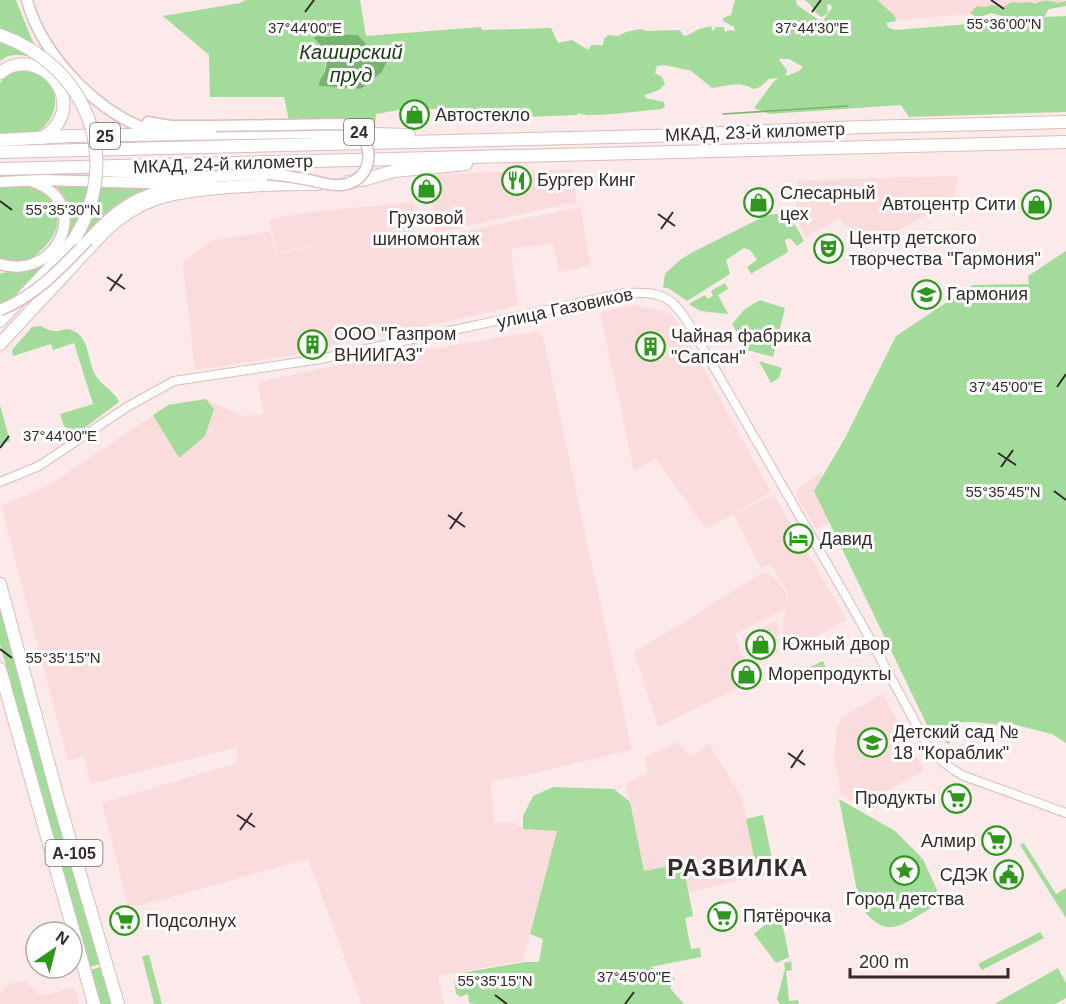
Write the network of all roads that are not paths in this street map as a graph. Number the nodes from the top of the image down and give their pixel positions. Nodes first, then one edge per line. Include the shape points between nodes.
1 (27, 0) edge
2 (0, 35) edge
3 (0, 73) edge
4 (98, 100) junction
5 (1066, 122) edge
6 (168, 134) junction
7 (46, 138) junction
8 (0, 140) edge
9 (444, 141) junction
10 (1066, 142) edge
11 (148, 148) junction
12 (0, 152) edge
13 (527, 156) junction
14 (445, 158) joint
15 (65, 168) junction
16 (0, 170) edge
17 (30, 181) junction
18 (0, 182) edge
19 (221, 185) junction
20 (242, 186) junction
21 (81, 239) junction
22 (0, 264) edge
23 (0, 310) edge
24 (0, 321) edge
25 (0, 344) edge
26 (0, 482) edge
27 (0, 584) edge
28 (0, 669) edge
29 (1066, 813) edge
30 (94, 1004) edge
31 (117, 1004) edge

1 - 4 main road, 24 via 50,49
2 - 21 highway, bridge via 32,49 53,65 70,83 86,111 95,142 96,174
3 - 7 highway via 24,64 42,68 55,80 64,99 62,117
4 - 6 main road, 24 via 143,128
4 - 15 main road, 24, bridge via 158,125 342,124 364,138 368,159 362,174 344,185 267,174 206,177
5 - 9 highway, МКАД, 23-й километр
6 - 7 highway, 25
6 - 9 highway, 24 via 384,133
7 - 8 highway
7 - 11 highway
9 - 11 highway, МКАД, 24-й километр
10 - 13 highway, МКАД, 23-й километр
11 - 12 highway, МКАД, 24-й километр
13 - 14 highway, МКАД, 23-й километр
13 - 20 highway via 394,171 352,181
14 - 15 highway, МКАД, 24-й километр
15 - 16 highway, МКАД, 24-й километр
17 - 18 main road
17 - 19 main road
17 - 22 main road via 52,190 61,202 65,219 61,235 50,255 34,265
19 - 20 main road
19 - 21 main road via 148,194
20 - 25 highway via 169,194 122,216
21 - 23 main road, bridge via 40,288
21 - 24 highway
26 - 29 street, улица Газовиков via 39,466 127,407 174,381 320,359 625,293 646,292 663,297 679,308 716,370 860,618 927,744 940,760 964,776
27 - 31 highway, А-105
28 - 30 highway, А-105

